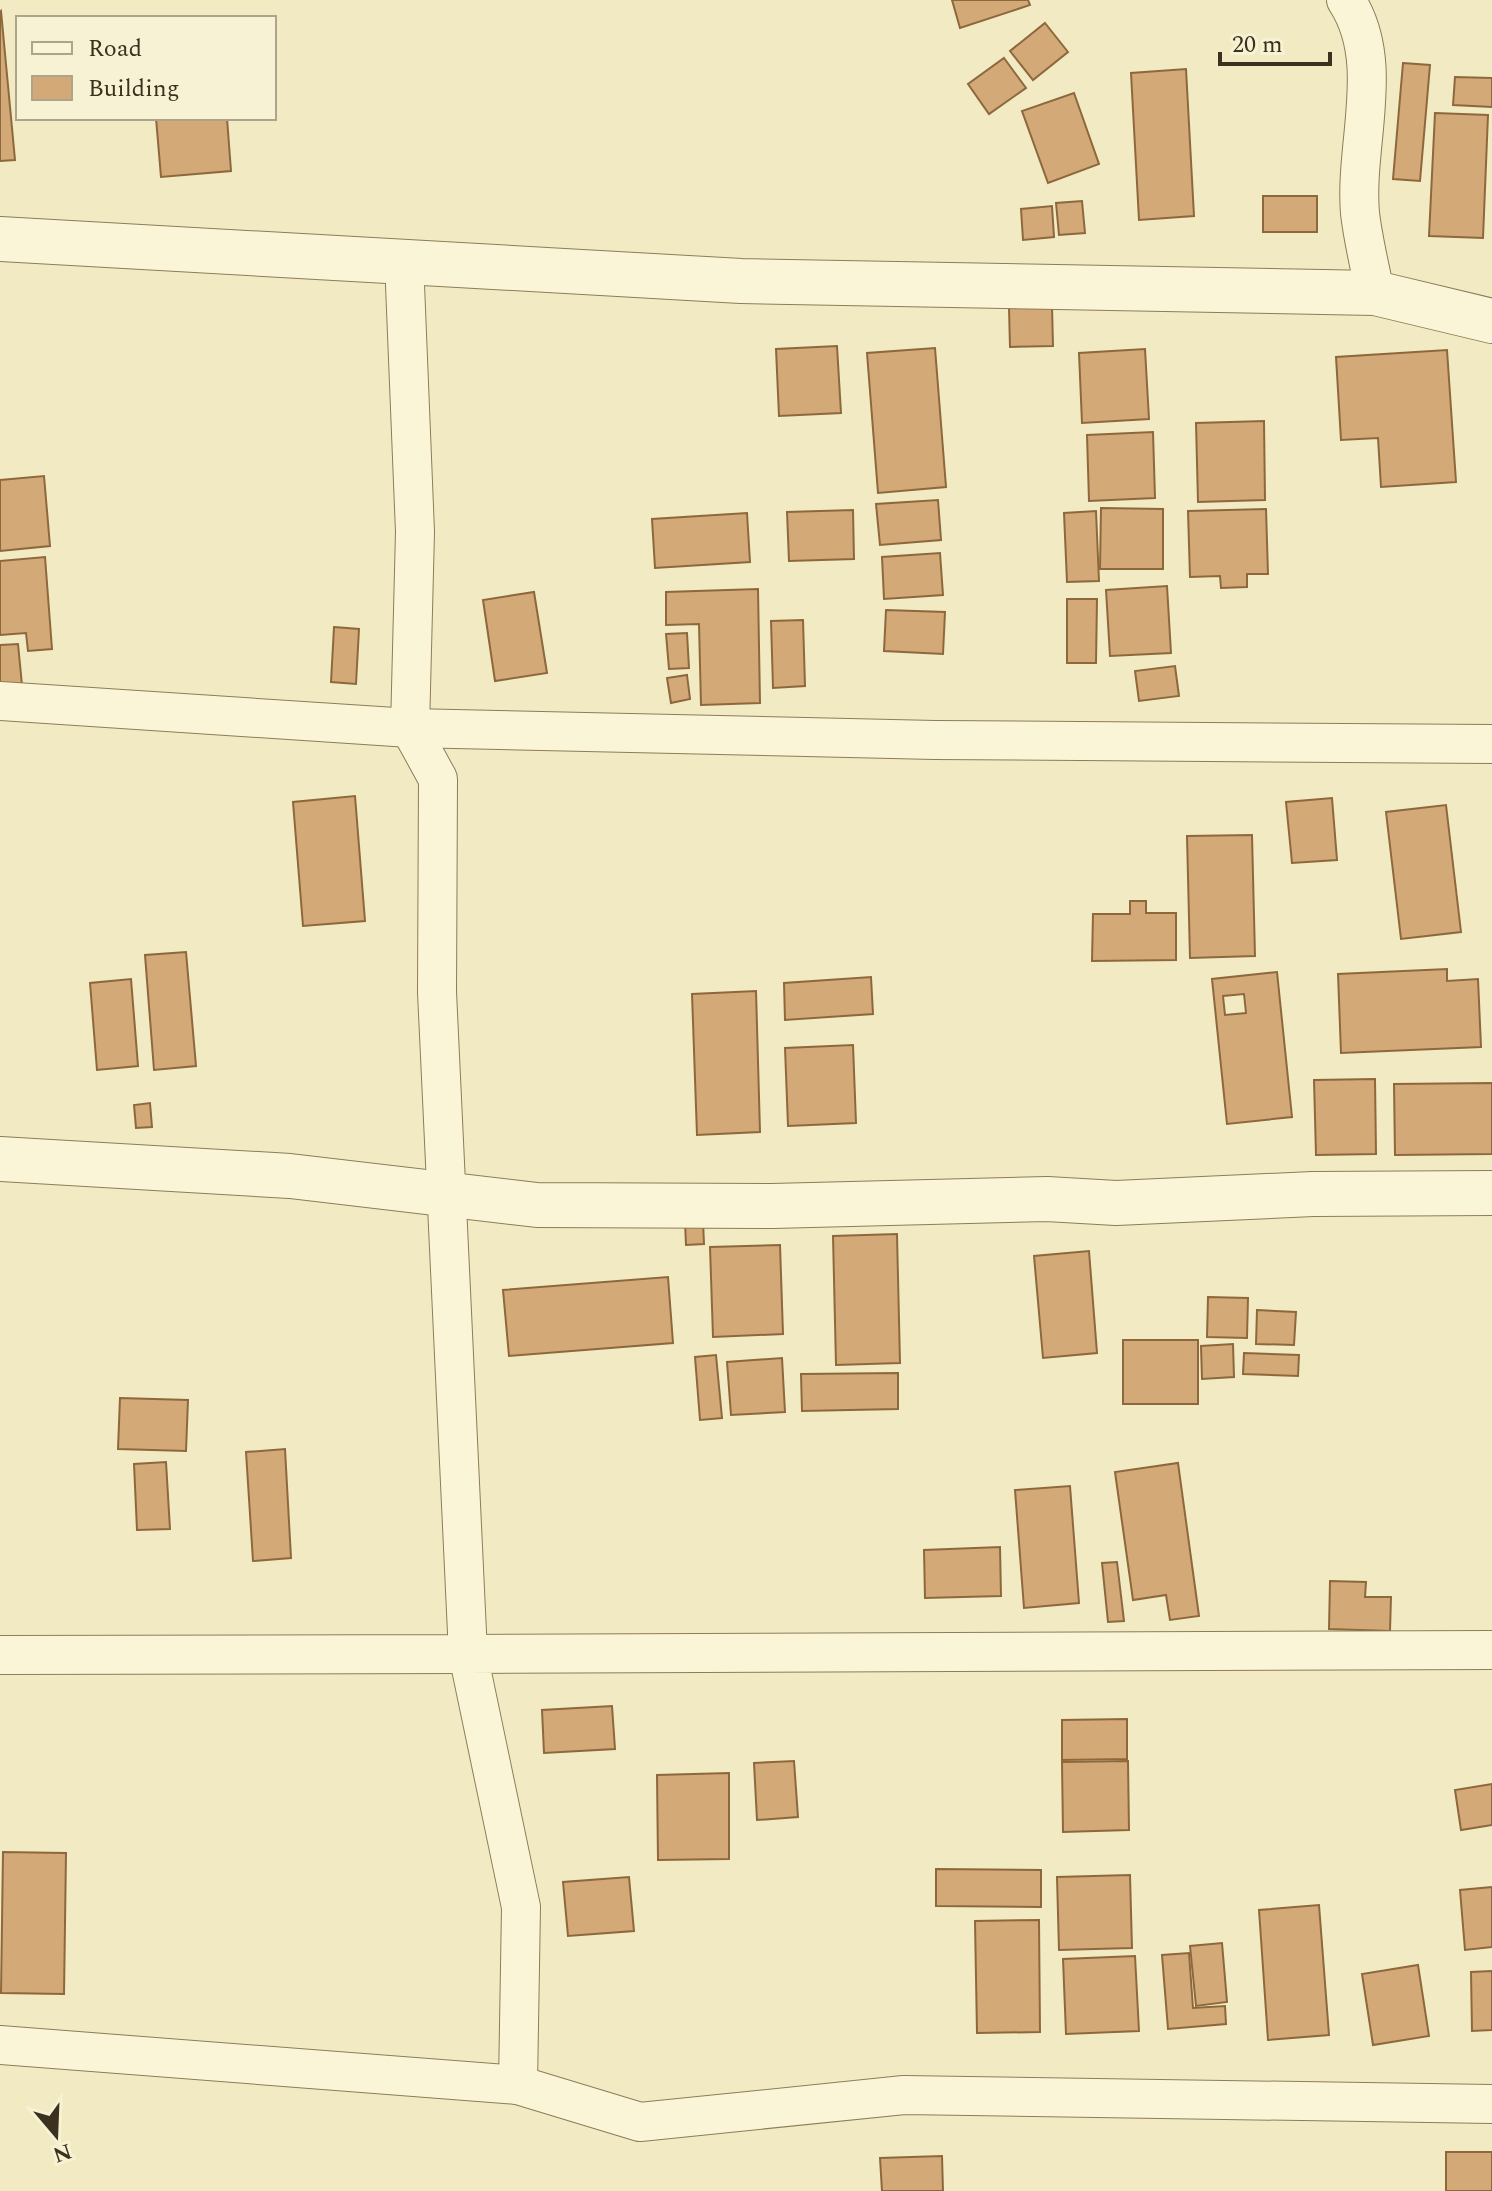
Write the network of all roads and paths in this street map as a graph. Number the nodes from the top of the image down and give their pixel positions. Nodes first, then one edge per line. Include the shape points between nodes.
1 (1346, 0) edge
2 (0, 239) edge
3 (404, 260) junction
4 (1375, 293) junction
5 (1492, 321) edge
6 (0, 701) edge
7 (410, 728) junction
8 (1492, 744) edge
9 (0, 1159) edge
10 (1492, 1193) edge
11 (449, 1195) junction
12 (1492, 1650) edge
13 (468, 1654) junction
14 (0, 1655) edge
15 (0, 2045) edge
16 (518, 2085) junction
17 (1492, 2104) edge

1 - 4 street via 1358,18 1367,55 1360,212
2 - 3 street
3 - 4 street via 741,281
3 - 7 street via 415,532
4 - 5 street
6 - 7 street
7 - 8 street via 935,740
7 - 11 street via 438,779 437,992
9 - 11 street via 290,1176
10 - 11 street via 772,1206 537,1205
11 - 13 street
12 - 13 street
13 - 14 street
13 - 16 street via 521,1907
15 - 16 street
16 - 17 street via 640,2122 904,2095

